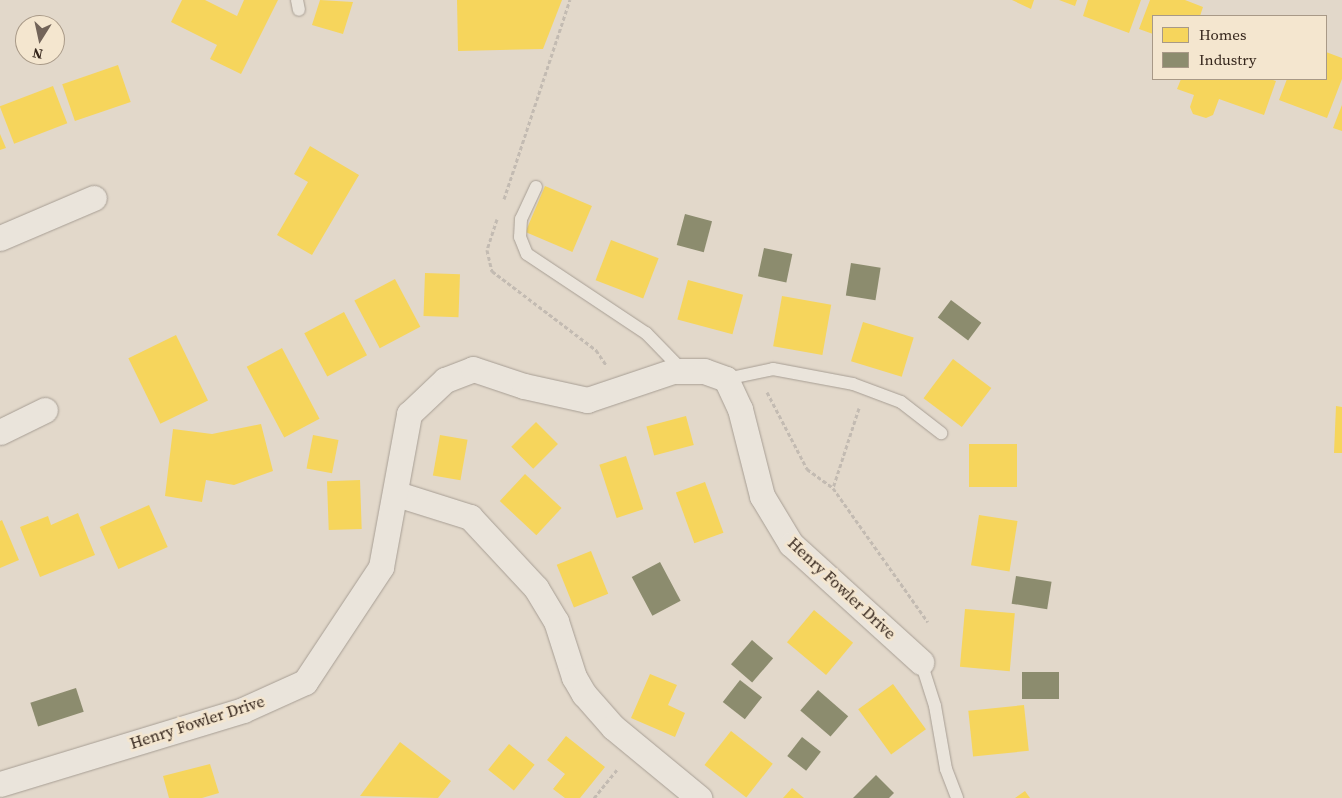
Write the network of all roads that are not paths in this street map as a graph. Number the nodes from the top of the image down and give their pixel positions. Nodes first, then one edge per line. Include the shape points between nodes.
1 (536, 187) dead end
2 (94, 198) dead end
3 (0, 238) edge
4 (684, 371) junction
5 (726, 379) junction
6 (45, 410) dead end
7 (0, 432) edge
8 (942, 433) dead end
9 (397, 494) junction
10 (921, 662) joint
11 (0, 784) edge
12 (699, 798) edge
13 (957, 798) edge

1 - 4 lane via 521,219 520,237 527,254 646,333
2 - 3 street
4 - 5 street, Henry Fowler Drive via 704,371
4 - 9 street, Henry Fowler Drive via 587,400 524,386 474,369 445,380 409,414
5 - 8 lane via 773,369 864,388 901,402
5 - 10 street, Henry Fowler Drive via 740,409 762,496 791,544
6 - 7 street
9 - 11 street, Henry Fowler Drive via 381,567 305,682 243,710
9 - 12 street via 470,517 536,588 556,621 574,677 584,694 635,746
10 - 13 lane, Henry Fowler Drive via 935,706 946,768

